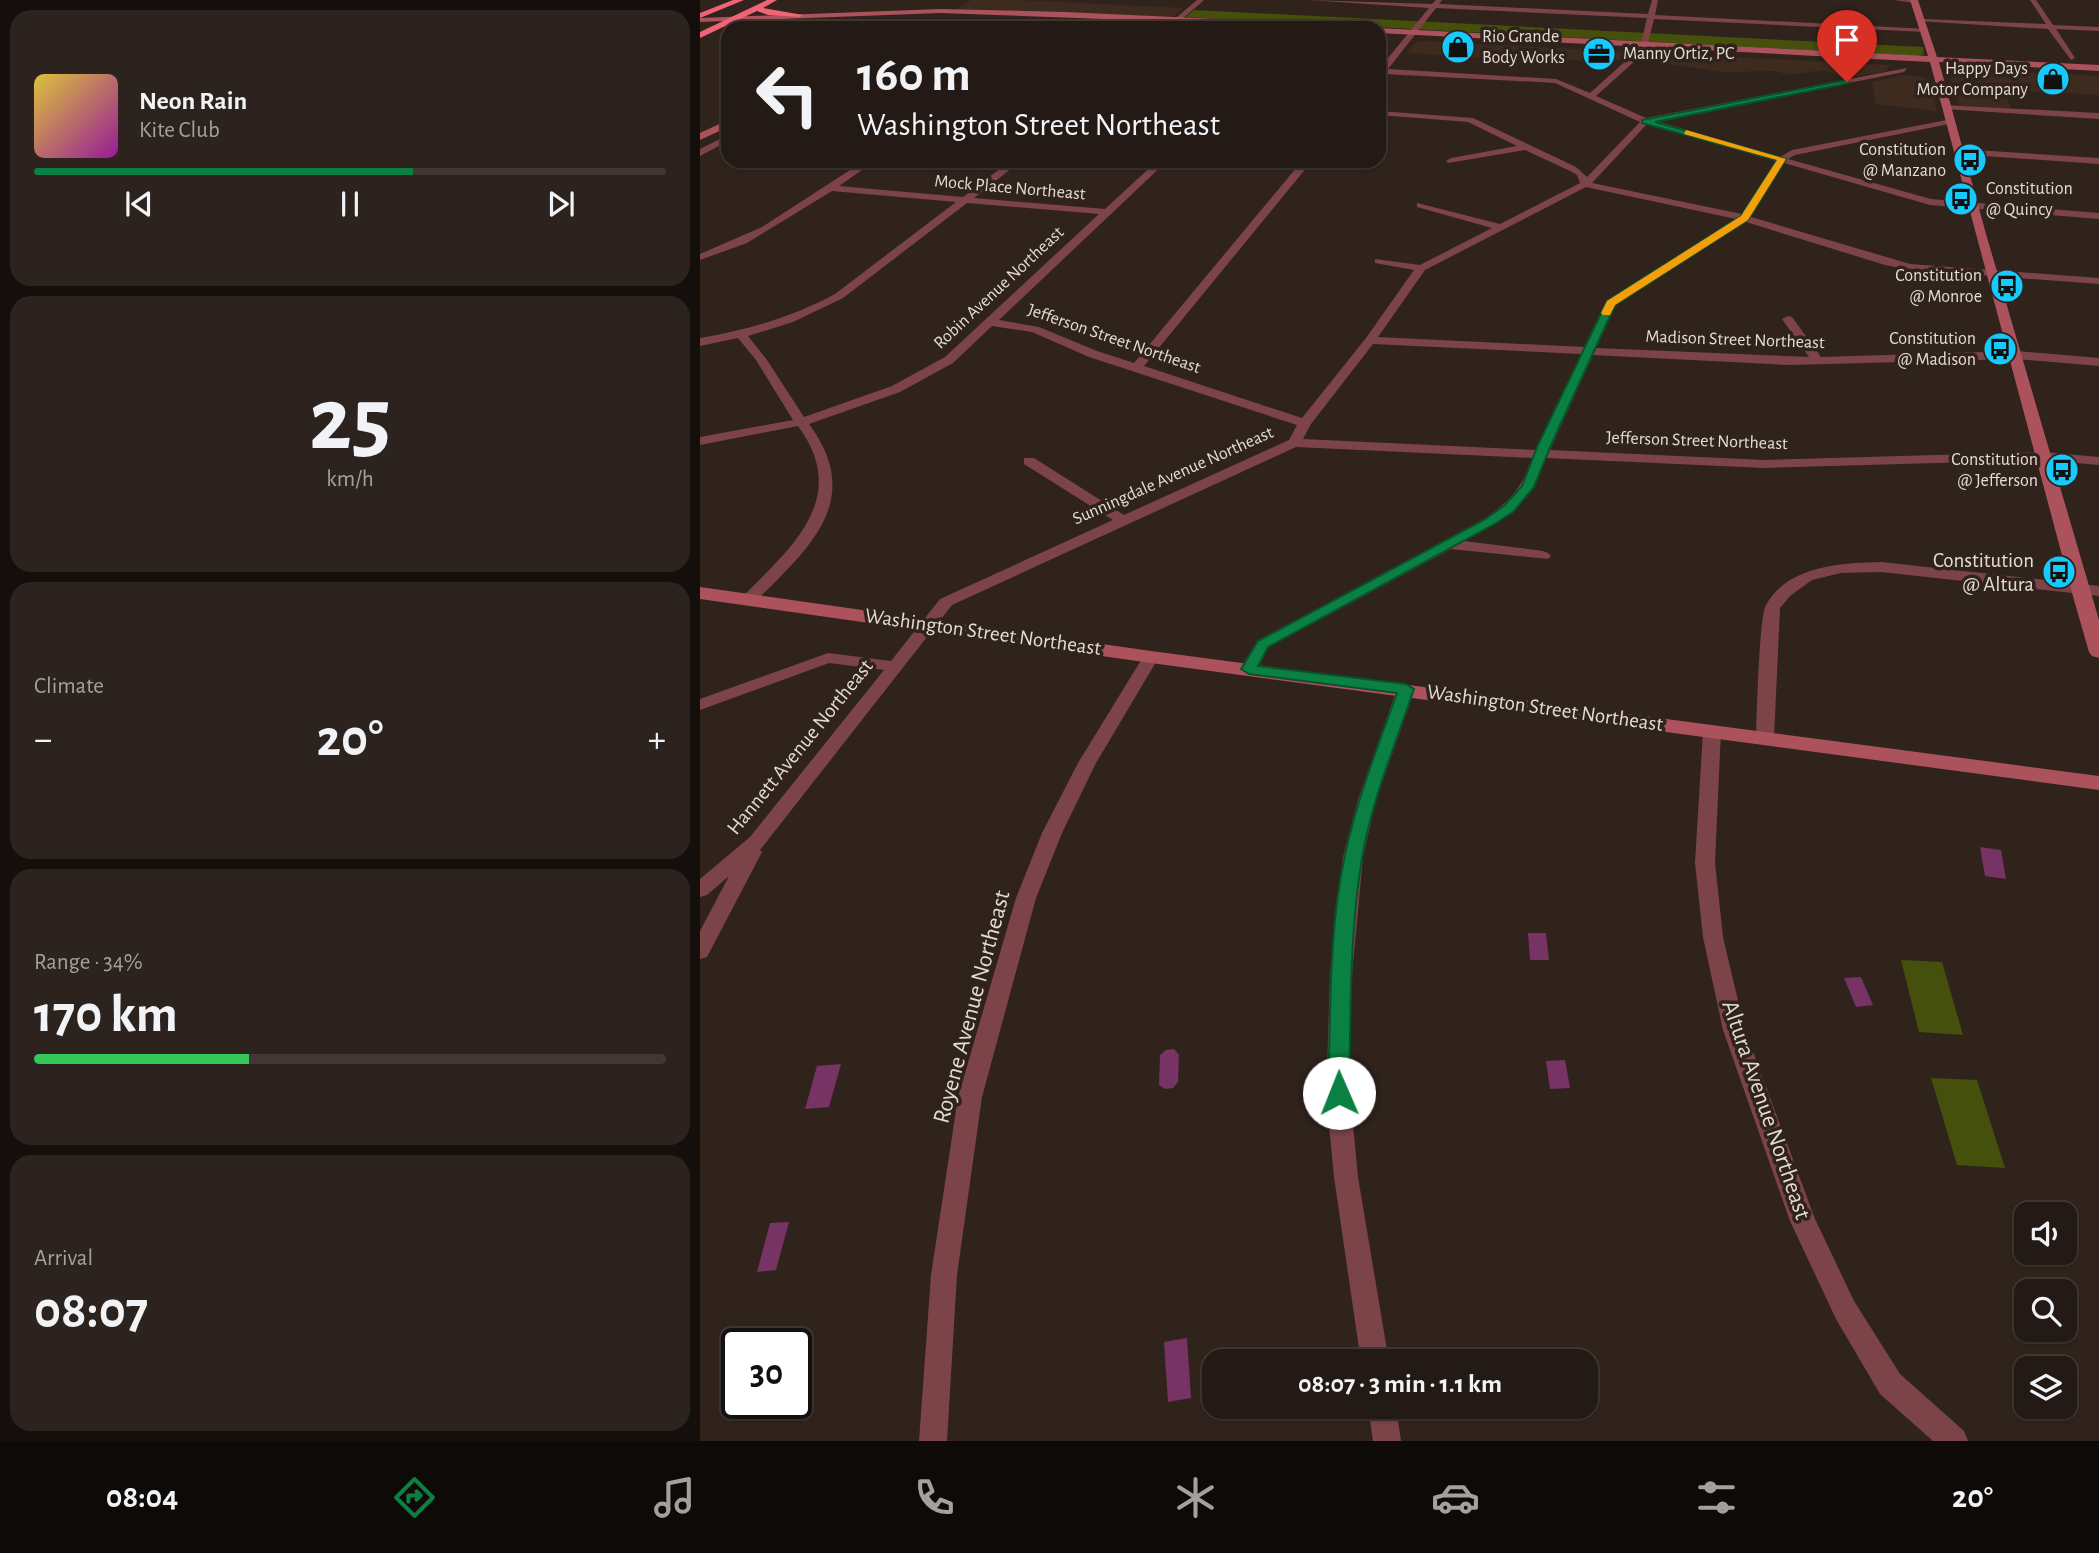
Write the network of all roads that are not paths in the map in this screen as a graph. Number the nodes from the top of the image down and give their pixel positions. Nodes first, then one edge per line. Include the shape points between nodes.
1 (740, 0) edge
2 (773, 0) edge
3 (961, 0) edge
4 (1201, 0) edge
5 (1310, 0) edge
6 (1655, 0) edge
7 (1897, 0) edge
8 (1914, 0) edge
9 (2033, 0) edge
10 (1437, 3) edge
11 (757, 8) junction
12 (940, 11) junction
13 (799, 15) junction
14 (1652, 17) junction
15 (700, 18) edge
16 (736, 18) junction
17 (926, 19) junction
18 (726, 21) edge
19 (791, 21) edge
20 (1024, 21) edge
21 (1118, 21) edge
22 (1175, 21) edge
23 (721, 22) edge
24 (721, 22) edge
25 (721, 23) edge
26 (700, 26) edge
27 (1924, 26) junction
28 (2051, 27) junction
29 (2099, 29) edge
30 (1386, 31) edge
31 (1413, 34) junction
32 (700, 35) edge
33 (1386, 36) edge
34 (1643, 46) junction
35 (2071, 58) dead end
36 (1937, 62) junction
37 (1386, 65) edge
38 (2099, 68) edge
39 (1904, 70) dead end
40 (1386, 72) edge
41 (2099, 73) edge
42 (1591, 96) junction
43 (1386, 114) edge
44 (1947, 114) junction
45 (2099, 116) edge
46 (1645, 121) junction
47 (721, 126) edge
48 (700, 137) edge
49 (721, 142) edge
50 (1525, 147) junction
51 (1958, 152) junction
52 (700, 153) edge
53 (1782, 159) junction
54 (1451, 161) dead end
55 (2099, 161) edge
56 (859, 168) edge
57 (1007, 168) edge
58 (1154, 168) edge
59 (1301, 168) edge
60 (1585, 184) junction
61 (828, 188) junction
62 (966, 200) junction
63 (1420, 205) dead end
64 (1973, 207) junction
65 (1107, 212) junction
66 (2099, 216) edge
67 (1745, 218) junction
68 (1501, 227) junction
69 (700, 257) edge
70 (1378, 261) dead end
71 (1421, 268) junction
72 (1993, 273) junction
73 (2099, 281) edge
74 (1788, 319) dead end
75 (990, 322) junction
76 (741, 335) junction
77 (1370, 340) junction
78 (700, 342) edge
79 (1588, 352) junction
80 (2016, 355) junction
81 (1818, 361) junction
82 (2099, 362) edge
83 (1136, 368) junction
84 (801, 422) junction
85 (1305, 422) junction
86 (700, 441) edge
87 (1294, 443) junction
88 (1541, 454) junction
89 (2043, 456) junction
90 (1029, 461) dead end
91 (2099, 461) edge
92 (1122, 520) junction
93 (1449, 544) junction
94 (1543, 556) dead end
95 (2080, 589) junction
96 (2099, 591) edge
97 (700, 593) edge
98 (748, 600) junction
99 (928, 625) junction
100 (2099, 652) edge
101 (1151, 657) junction
102 (894, 666) junction
103 (1249, 669) junction
104 (1406, 689) junction
105 (700, 705) edge
106 (1712, 731) junction
107 (1765, 738) junction
108 (2099, 783) edge
109 (757, 842) junction
110 (700, 890) edge
111 (700, 951) edge
112 (1373, 1349) edge
113 (1384, 1419) edge
114 (933, 1441) edge
115 (1387, 1441) edge
116 (1954, 1441) edge

1 - 15 highway
2 - 11 highway
3 - 12 main road
4 - 22 street
5 - 10 street
6 - 14 street
7 - 8 street
8 - 27 main road
9 - 28 street
10 - 14 street
10 - 31 street
11 - 13 highway
11 - 16 highway
12 - 13 main road
12 - 17 main road
12 - 21 main road
13 - 16 main road
14 - 27 street
14 - 34 street
15 - 23 main road
16 - 18 highway
17 - 19 main road
17 - 20 main road
24 - 26 main road
25 - 32 highway
27 - 28 street
27 - 36 main road
28 - 29 street
28 - 35 street
30 - 31 main road
31 - 33 main road
31 - 34 main road
31 - 37 street
34 - 36 main road
34 - 42 street
36 - 38 main road
36 - 41 main road
36 - 44 main road
39 - 46 street
40 - 42 street via 1556,81
42 - 46 street
43 - 50 street via 1470,120
44 - 45 street
44 - 51 main road
44 - 53 street
46 - 53 street
46 - 60 street, Sunningdale Avenue Northeast
47 - 48 main road
49 - 52 street
50 - 54 street
50 - 60 street via 1573,169
51 - 55 street
51 - 64 main road
53 - 64 street via 1930,202
53 - 67 street
56 - 61 street
57 - 62 street
58 - 65 street, Robin Avenue Northeast
59 - 83 street
60 - 67 street
60 - 68 street, Sunningdale Avenue Northeast
61 - 62 street, Mock Place Northeast
61 - 69 street via 735,246
62 - 65 street, Mock Place Northeast
62 - 76 street via 818,309
63 - 68 street
64 - 66 street
64 - 72 main road
65 - 75 street, Robin Avenue Northeast
67 - 72 street via 1889,263
67 - 79 street via 1611,303
68 - 71 street, Sunningdale Avenue Northeast
70 - 71 street
71 - 77 street, Sunningdale Avenue Northeast
72 - 73 street
72 - 80 main road
74 - 81 street
75 - 83 street, Jefferson Street Northeast via 1035,329
75 - 84 street, Robin Avenue Northeast via 949,360 925,374 865,402
76 - 78 street
76 - 84 street
77 - 79 street, Madison Street Northeast
77 - 85 street, Sunningdale Avenue Northeast
79 - 81 street, Madison Street Northeast
79 - 88 street
80 - 81 street, Madison Street Northeast
80 - 82 street, Madison Street Northeast
80 - 89 main road
83 - 85 street, Jefferson Street Northeast
84 - 86 street, Robin Avenue Northeast
84 - 98 street via 813,437 825,467 823,503 800,546
85 - 87 street, Sunningdale Avenue Northeast
87 - 88 street, Jefferson Street Northeast
87 - 92 street, Sunningdale Avenue Northeast
88 - 89 street, Jefferson Street Northeast via 1764,464
88 - 93 street via 1528,487 1508,509
89 - 91 street, Jefferson Street Northeast
89 - 95 main road
90 - 92 street
92 - 99 street, Sunningdale Avenue Northeast via 946,602
93 - 94 street
93 - 103 street via 1263,644
95 - 96 street
95 - 100 main road
95 - 107 street via 1881,567 1841,568 1807,577 1772,607
97 - 98 main road, Washington Street Northeast
98 - 99 main road, Washington Street Northeast
99 - 101 main road, Washington Street Northeast
99 - 102 street, Hannett Avenue Northeast
101 - 103 main road, Washington Street Northeast
101 - 114 street, Royene Avenue Northeast via 1087,763 1052,832 1026,898 974,1084 944,1275
102 - 105 street via 828,658
102 - 109 street, Hannett Avenue Northeast
103 - 104 main road, Washington Street Northeast
104 - 106 main road, Washington Street Northeast
104 - 112 street via 1367,800 1353,857 1341,975 1340,1115
106 - 107 main road, Washington Street Northeast
106 - 116 street, Altura Avenue Northeast via 1705,863 1713,937 1734,1030 1803,1221 1845,1310 1890,1384
107 - 108 main road, Washington Street Northeast
109 - 110 street, Hannett Avenue Northeast
109 - 111 street
113 - 115 street

